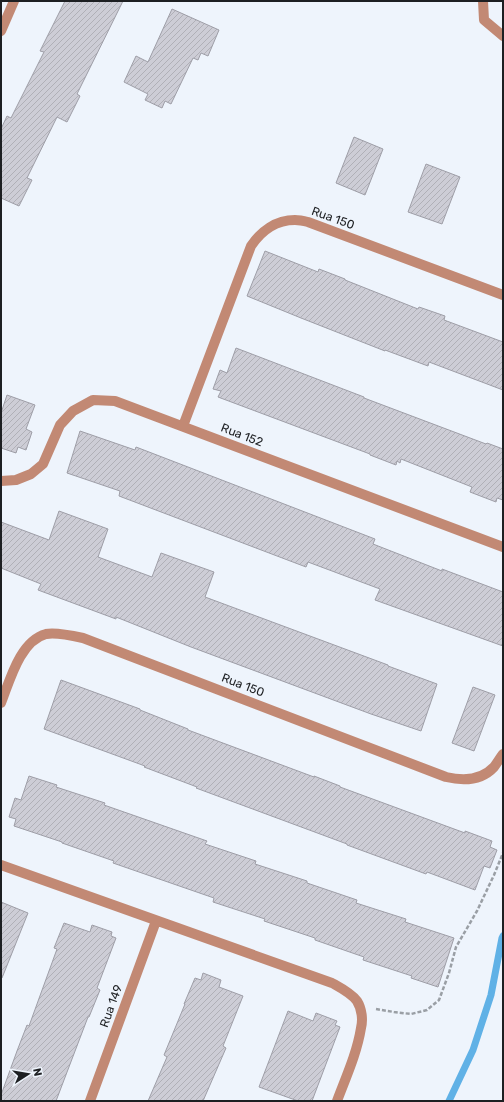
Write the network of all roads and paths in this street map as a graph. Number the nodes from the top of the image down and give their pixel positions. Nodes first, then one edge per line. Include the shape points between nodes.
1 (14, 1) edge
2 (483, 1) edge
3 (1, 31) edge
4 (503, 36) edge
5 (503, 295) edge
6 (183, 426) junction
7 (1, 481) edge
8 (503, 547) edge
9 (1, 703) edge
10 (503, 754) edge
11 (503, 852) edge
12 (1, 865) edge
13 (156, 921) junction
14 (357, 1002) junction
15 (90, 1101) edge
16 (337, 1101) edge

1 - 3 street
2 - 4 street via 484,20
5 - 6 street, Rua 150 via 308,222 295,220 273,225 264,230 251,246
6 - 7 street, Rua 152 via 115,401 93,400 73,410 60,425 43,464 31,474 16,480
6 - 8 street, Rua 152
9 - 10 street, Rua 150 via 18,660 29,644 47,634 65,634 83,638 446,777 470,780 481,776 493,767
11 - 14 path via 477,911 456,947 440,1000 427,1010 411,1014 376,1009
12 - 13 street
13 - 14 street via 332,983 349,993
13 - 15 street, Rua 149
14 - 16 street via 362,1027

